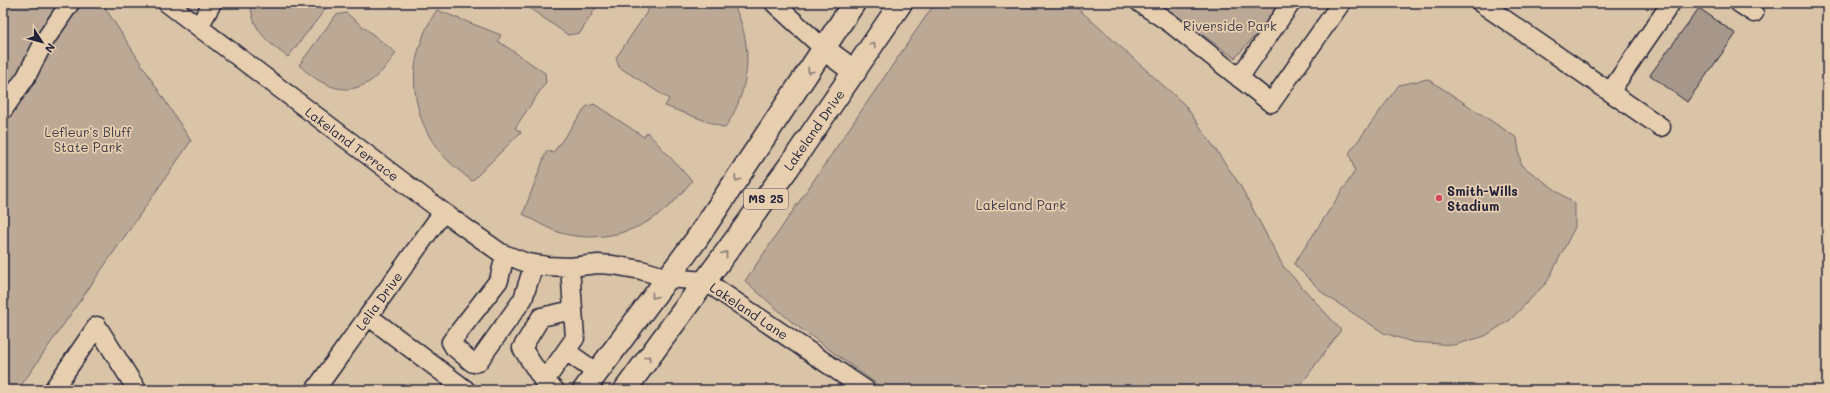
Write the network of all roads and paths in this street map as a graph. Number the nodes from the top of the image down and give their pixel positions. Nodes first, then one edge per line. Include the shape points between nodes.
1 (70, 3) edge
2 (167, 3) edge
3 (212, 3) edge
4 (774, 3) edge
5 (854, 3) edge
6 (901, 3) edge
7 (1140, 3) edge
8 (1291, 3) edge
9 (1341, 3) edge
10 (1480, 3) edge
11 (1671, 3) edge
12 (1739, 3) edge
13 (1754, 14) dead end
14 (199, 27) junction
15 (824, 49) junction
16 (855, 72) junction
17 (1239, 78) junction
18 (1610, 92) junction
19 (3, 110) edge
20 (1661, 127) dead end
21 (443, 212) junction
22 (505, 255) junction
23 (541, 265) junction
24 (570, 267) junction
25 (668, 278) junction
26 (705, 281) junction
27 (573, 310) junction
28 (368, 316) junction
29 (566, 351) junction
30 (591, 382) edge
31 (550, 386) edge
32 (53, 390) edge
33 (137, 390) edge
34 (315, 390) edge
35 (466, 390) edge
36 (625, 390) edge
37 (866, 390) edge

1 - 19 street
2 - 14 street, Lakeland Terrace
3 - 14 street
4 - 15 street
5 - 15 highway, MS 25
16 -> 6 highway, Lakeland Drive / MS 25
7 - 17 street via 1170,23
8 - 17 street
9 - 17 street via 1271,103
10 - 18 street
11 - 18 street
12 - 13 street
14 - 21 street, Lakeland Terrace
15 - 16 highway
15 -> 25 highway, MS 25
26 -> 16 highway, Lakeland Drive / MS 25
18 - 20 street
21 - 22 street, Lakeland Terrace
21 - 28 street, Lelia Drive
22 - 23 street, Lakeland Terrace
22 - 23 street via 499,280 451,342 473,362 478,362 523,299
23 - 24 street, Lakeland Lane
24 - 25 street, Lakeland Lane via 613,265
24 - 27 street
25 - 26 street, Lakeland Lane
25 -> 30 highway, MS 25
36 -> 26 highway, Lakeland Drive / MS 25
26 - 37 street, Lakeland Lane
27 - 29 street via 575,338
27 - 31 street via 541,317 522,348
28 - 34 street, Lelia Drive
28 - 35 street
29 - 30 street
29 - 31 street
32 - 33 street via 97,326

